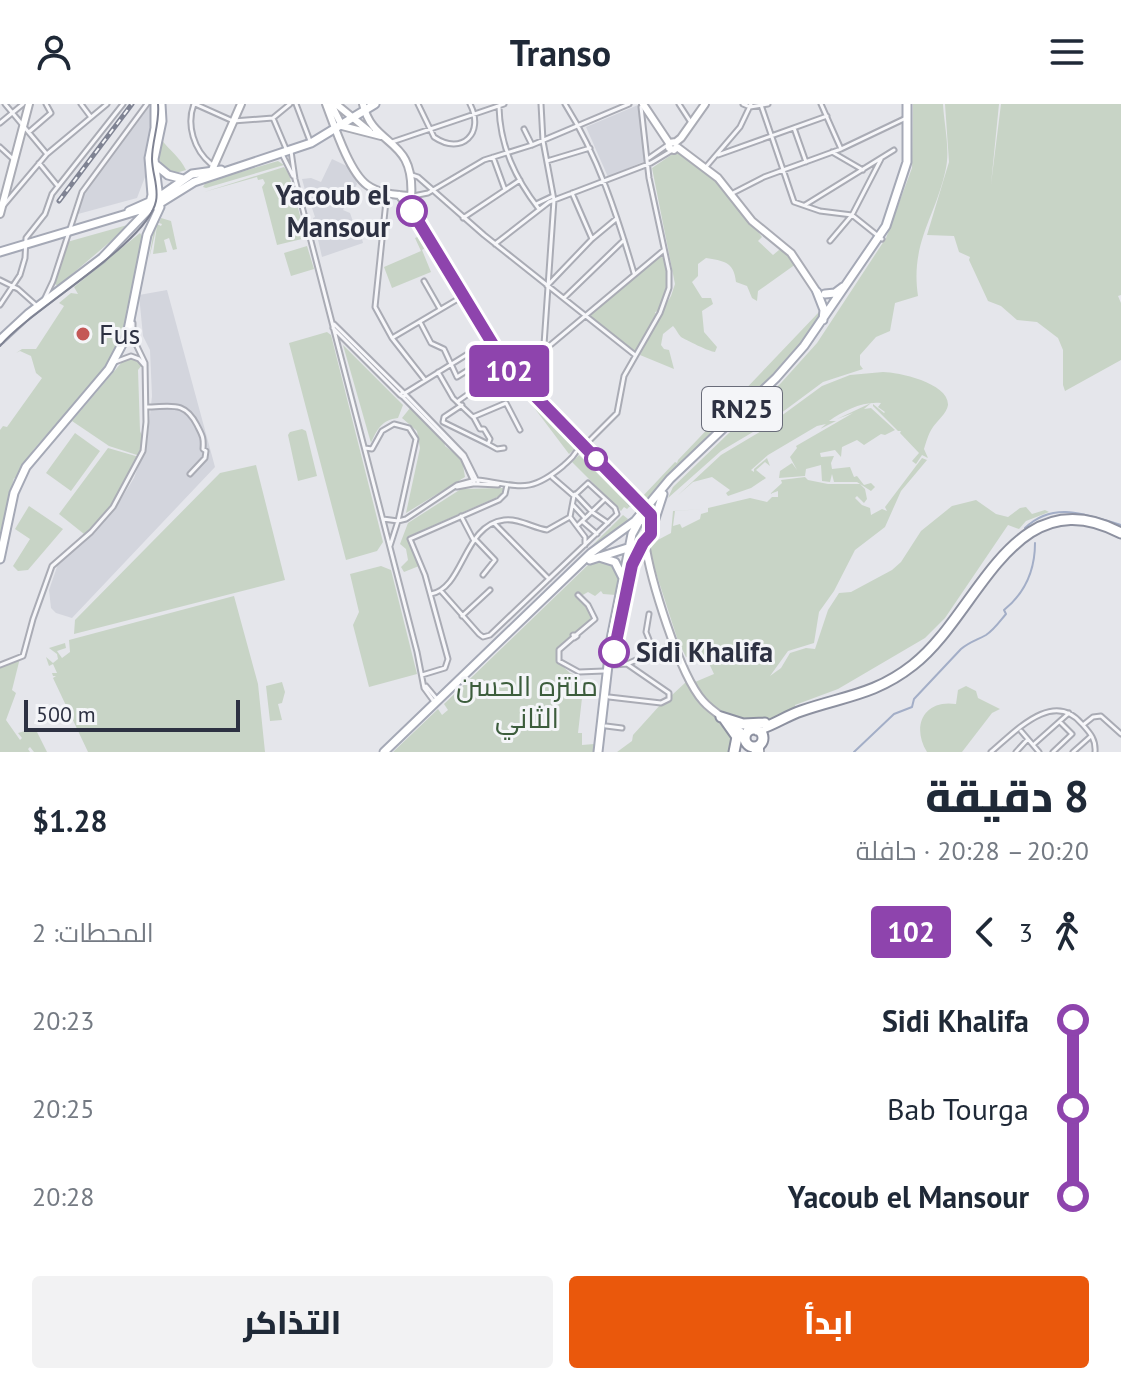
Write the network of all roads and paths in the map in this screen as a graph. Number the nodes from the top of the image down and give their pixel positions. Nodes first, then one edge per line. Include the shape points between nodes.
1 (5, 104) edge
2 (23, 104) edge
3 (29, 104) edge
4 (46, 104) edge
5 (81, 104) edge
6 (107, 104) edge
7 (123, 104) edge
8 (147, 104) edge
9 (155, 104) edge
10 (161, 104) edge
11 (195, 104) edge
12 (241, 104) edge
13 (293, 104) edge
14 (331, 104) edge
15 (375, 104) edge
16 (470, 104) edge
17 (501, 104) edge
18 (541, 104) edge
19 (565, 104) edge
20 (607, 104) edge
21 (629, 104) edge
22 (642, 104) edge
23 (679, 104) edge
24 (705, 104) edge
25 (743, 104) edge
26 (768, 104) edge
27 (821, 104) edge
28 (908, 104) edge
29 (420, 105) edge
30 (761, 105) edge
31 (751, 106) edge
32 (364, 107) edge
33 (611, 111) junction
34 (12, 112) junction
35 (475, 114) junction
36 (90, 116) junction
37 (827, 116) junction
38 (907, 117) junction
39 (273, 118) junction
40 (354, 118) junction
41 (233, 121) junction
42 (0, 123) edge
43 (691, 123) junction
44 (578, 125) junction
45 (23, 126) junction
46 (339, 128) junction
47 (794, 128) junction
48 (429, 129) junction
49 (524, 129) dead end
50 (29, 132) junction
51 (371, 133) junction
52 (771, 136) junction
53 (388, 139) junction
54 (543, 141) junction
55 (311, 143) junction
56 (727, 144) junction
57 (532, 145) junction
58 (673, 145) junction
59 (0, 147) edge
60 (590, 148) junction
61 (841, 149) junction
62 (731, 150) junction
63 (894, 150) dead end
64 (832, 152) junction
65 (286, 153) junction
66 (47, 154) junction
67 (506, 154) junction
68 (718, 155) junction
69 (493, 157) junction
70 (13, 159) junction
71 (881, 159) junction
72 (546, 162) junction
73 (647, 162) junction
74 (806, 162) junction
75 (39, 163) junction
76 (154, 163) junction
77 (210, 167) junction
78 (705, 168) junction
79 (863, 170) junction
80 (225, 171) junction
81 (783, 171) junction
82 (412, 175) junction
83 (185, 179) junction
84 (295, 179) junction
85 (520, 180) junction
86 (603, 180) junction
87 (5, 185) edge
88 (58, 185) junction
89 (181, 189) junction
90 (505, 190) junction
91 (433, 191) junction
92 (14, 193) junction
93 (572, 193) junction
94 (731, 194) junction
95 (399, 195) junction
96 (411, 196) junction
97 (387, 198) junction
98 (553, 198) junction
99 (155, 202) junction
100 (538, 206) junction
101 (803, 206) junction
102 (1, 211) edge
103 (415, 215) junction
104 (852, 215) junction
105 (463, 218) junction
106 (617, 219) junction
107 (69, 231) junction
108 (881, 238) junction
109 (592, 239) junction
110 (624, 240) junction
111 (830, 241) dead end
112 (494, 244) junction
113 (24, 245) junction
114 (664, 250) junction
115 (0, 252) edge
116 (857, 271) junction
117 (634, 273) junction
118 (0, 280) edge
119 (53, 281) junction
120 (424, 281) dead end
121 (547, 286) junction
122 (14, 287) junction
123 (59, 291) junction
124 (821, 293) junction
125 (458, 299) dead end
126 (562, 300) junction
127 (0, 305) edge
128 (40, 305) junction
129 (441, 309) junction
130 (835, 309) junction
131 (132, 312) junction
132 (583, 316) junction
133 (823, 321) junction
134 (420, 322) junction
135 (333, 326) junction
136 (392, 338) junction
137 (0, 340) edge
138 (488, 341) junction
139 (542, 352) junction
140 (635, 355) junction
141 (484, 360) dead end
142 (113, 363) junction
143 (450, 364) junction
144 (145, 366) junction
145 (438, 372) junction
146 (541, 372) junction
147 (425, 380) junction
148 (541, 388) junction
149 (471, 392) dead end
150 (403, 395) junction
151 (532, 395) junction
152 (459, 405) junction
153 (146, 407) junction
154 (546, 407) junction
155 (474, 418) junction
156 (520, 430) dead end
157 (488, 444) junction
158 (364, 448) junction
159 (504, 448) dead end
160 (581, 449) junction
161 (190, 474) dead end
162 (552, 476) junction
163 (476, 481) junction
164 (507, 485) junction
165 (621, 486) joint
166 (574, 495) junction
167 (605, 499) junction
168 (642, 502) junction
169 (573, 505) junction
170 (592, 512) junction
171 (461, 516) junction
172 (570, 517) junction
173 (383, 519) junction
174 (584, 520) junction
175 (398, 521) junction
176 (637, 522) junction
177 (653, 522) junction
178 (494, 523) junction
179 (609, 524) junction
180 (577, 526) junction
181 (598, 534) junction
182 (1121, 535) edge
183 (474, 540) junction
184 (638, 544) junction
185 (585, 545) junction
186 (390, 546) junction
187 (0, 559) edge
188 (589, 560) junction
189 (483, 575) dead end
190 (549, 579) junction
191 (623, 579) junction
192 (490, 590) dead end
193 (441, 591) junction
194 (430, 594) junction
195 (578, 595) dead end
196 (649, 614) dead end
197 (462, 616) junction
198 (675, 643) junction
199 (654, 652) junction
200 (627, 664) junction
201 (0, 665) edge
202 (610, 667) junction
203 (422, 675) junction
204 (609, 697) junction
205 (438, 703) junction
206 (1069, 713) junction
207 (723, 718) junction
208 (780, 719) junction
209 (1060, 722) junction
210 (1083, 725) junction
211 (606, 726) junction
212 (622, 728) dead end
213 (1019, 729) junction
214 (1121, 734) edge
215 (1091, 735) junction
216 (1028, 739) junction
217 (754, 742) edge
218 (1033, 745) junction
219 (386, 752) edge
220 (600, 752) edge
221 (734, 752) edge
222 (742, 752) edge
223 (991, 752) edge
224 (1016, 752) edge
225 (1039, 752) edge
226 (1053, 752) edge
227 (1073, 752) edge
228 (1095, 752) edge

1 - 34 street
2 - 34 street
3 - 45 main road
4 - 50 street via 51,114
5 - 36 street
6 - 36 street
7 - 88 street
8 - 107 street via 82,192
9 - 99 main road via 149,158
10 - 76 main road
11 - 41 street
11 - 77 street via 193,135
12 - 41 main road
13 - 39 street
13 - 55 street
14 - 40 main road
14 - 46 main road
15 - 32 main road
16 - 35 street
17 - 35 street
17 - 67 street
18 - 54 street
19 - 44 street
20 - 33 street
21 - 33 street
22 - 58 main road
22 - 73 street
23 - 43 street
24 - 43 main road
25 - 31 street
26 - 30 street
27 - 37 street
28 - 38 main road, RN25
28 - 108 main road, RN25 via 909,168
29 - 48 street
30 - 31 street
30 - 52 street
31 - 56 street
32 - 40 main road
32 - 53 main road via 370,124
33 - 44 street
34 - 42 street
34 - 45 street
35 - 48 street
35 - 48 street via 474,131 460,143 440,141
36 - 66 street
37 - 47 street
37 - 61 street
38 - 61 street
38 - 108 main road, RN25 via 906,168
39 - 41 street
39 - 65 street
40 - 46 main road
40 - 51 main road
41 - 77 main road
43 - 58 main road
44 - 54 street
44 - 60 street
45 - 50 street
45 - 70 main road
46 - 51 main road
46 - 55 main road
46 - 97 main road via 359,177
47 - 52 street
47 - 74 street
48 - 53 street
49 - 57 street
50 - 66 street
51 - 53 main road
52 - 62 street
52 - 81 street
53 - 82 main road
54 - 57 street
54 - 72 street
55 - 65 main road
56 - 62 street
56 - 68 street
57 - 67 street
58 - 73 street
58 - 78 main road
59 - 70 street
60 - 72 street
60 - 86 street
61 - 64 street
62 - 68 street
63 - 71 street
64 - 74 street
64 - 79 street
65 - 80 main road
65 - 84 street
65 - 84 street
66 - 75 street
67 - 69 street
67 - 85 street
68 - 78 street
69 - 90 street
69 - 91 street
70 - 87 main road
71 - 79 street
71 - 104 street
72 - 98 street
73 - 86 street
73 - 114 street
74 - 81 street
75 - 88 street
75 - 92 street
76 - 83 main road via 168,175
76 - 99 main road
77 - 80 main road
77 - 83 main road
77 - 89 main road via 209,175
78 - 94 main road
79 - 101 street
80 - 89 main road
81 - 94 street
81 - 101 street via 793,200
82 - 91 street
82 - 96 main road
83 - 99 main road
84 - 135 street
85 - 90 street
85 - 100 street
86 - 93 street
86 - 106 street
87 - 92 street
87 - 102 main road
88 - 113 street
89 - 99 main road
90 - 105 street
91 - 96 street
91 - 105 street
92 - 102 street
93 - 98 street
93 - 109 street
94 - 124 main road via 752,221 791,253
95 - 96 main road
95 - 97 main road
95 - 103 main road
96 - 103 main road
97 - 136 street via 375,304
98 - 100 street
98 - 121 street
99 - 107 main road
99 - 123 main road via 111,249
99 - 131 main road
100 - 112 street
101 - 104 street
103 - 138 main road
104 - 108 street
104 - 111 street
105 - 112 street
106 - 109 street
106 - 110 street
107 - 113 main road
107 - 119 street
108 - 116 main road, RN25
108 - 130 main road, RN25
109 - 121 street
110 - 117 street
110 - 126 street
112 - 121 street
113 - 115 main road
113 - 122 street via 25,262
114 - 117 street
114 - 140 street via 670,278 667,298
116 - 124 main road via 842,289
116 - 130 main road, RN25
117 - 132 street
118 - 122 street
119 - 123 street
119 - 128 street
120 - 129 street
121 - 126 street
121 - 139 street
122 - 127 street
122 - 128 street
123 - 128 main road
124 - 130 main road
124 - 133 main road
125 - 129 street
126 - 132 street
128 - 137 main road
129 - 134 street
130 - 133 main road, RN25
130 - 177 main road, RN25 via 787,372 667,487
131 - 142 main road
131 - 144 street via 133,338
132 - 139 street
132 - 140 street
133 - 168 main road, RN25 via 783,370
134 - 136 street
134 - 143 street
135 - 150 street
135 - 158 street
136 - 147 street
138 - 143 street
138 - 151 main road
139 - 146 street
140 - 160 street via 624,376 617,413
141 - 143 street via 458,377
142 - 144 street via 129,355
142 - 187 main road via 26,467 14,493
143 - 145 street
144 - 153 street
145 - 147 street
145 - 152 street
146 - 148 street
146 - 151 street
147 - 150 street
148 - 151 street
148 - 154 main road
149 - 152 street
150 - 163 street via 463,458
151 - 154 main road
151 - 160 main road
152 - 155 street
152 - 157 street via 444,423
153 - 161 street via 190,411 206,451
153 - 201 street via 145,442 137,466 104,519 52,566 23,656
154 - 160 main road
155 - 156 street via 506,403
155 - 157 street via 490,439
157 - 159 street
158 - 173 street
158 - 175 street via 372,449 382,431 394,424 415,434
160 - 162 street
160 - 165 main road
162 - 164 street via 529,486
162 - 166 street
163 - 164 street
163 - 175 street via 453,488
164 - 171 street via 499,500
165 - 168 main road
166 - 167 street via 588,483
166 - 169 street
166 - 170 street
167 - 170 street
167 - 179 street via 617,511
168 - 176 main road
168 - 176 main road
168 - 177 main road
169 - 172 street
169 - 174 street
170 - 174 street
170 - 179 street
171 - 183 street
171 - 194 street via 411,538
172 - 178 street via 545,530 508,519
172 - 180 street
173 - 175 street
173 - 186 street
174 - 180 street
174 - 181 street
175 - 186 street
176 - 177 main road
176 - 184 main road, RN25
176 - 205 main road via 591,553
177 - 184 main road, RN25 via 651,534
178 - 183 street
178 - 190 street
179 - 181 street
180 - 185 street
181 - 185 street
182 - 208 highway via 1097,523 1073,520 1028,533 1005,552 942,638 911,667 860,695
182 - 217 highway via 1080,525 1034,534 1009,554 947,640 909,675 871,696 797,717
183 - 189 street via 495,560
183 - 193 street
184 - 188 main road
184 - 191 main road, RN25
184 - 198 main road
184 - 202 main road, RN25
185 - 190 street
186 - 203 street
188 - 191 main road via 613,560
188 - 205 main road
190 - 197 street via 487,637
191 - 202 main road, RN25
192 - 197 street
193 - 194 street
193 - 197 street
194 - 203 street via 448,663
195 - 202 street via 595,619 559,650 559,662 582,673
196 - 199 street via 646,632
198 - 199 street
198 - 207 main road via 695,690
199 - 200 street
200 - 202 street
200 - 204 street via 666,688 670,698 661,703
202 - 204 main road, RN25
202 - 220 main road, RN25
203 - 205 street via 426,692
204 - 211 main road, RN25
205 - 219 main road
206 - 209 street
206 - 210 street
206 - 213 street via 1047,711
207 - 208 highway via 746,724
207 - 217 main road
207 - 221 highway via 736,734
208 - 217 highway
209 - 218 street
209 - 226 street via 1072,734
210 - 214 street via 1101,716
210 - 215 street
211 - 212 street
211 - 220 main road, RN25
213 - 216 street
213 - 223 street
215 - 227 street
215 - 228 street
216 - 218 street
216 - 224 street
217 - 221 highway
217 - 222 highway
218 - 225 street

